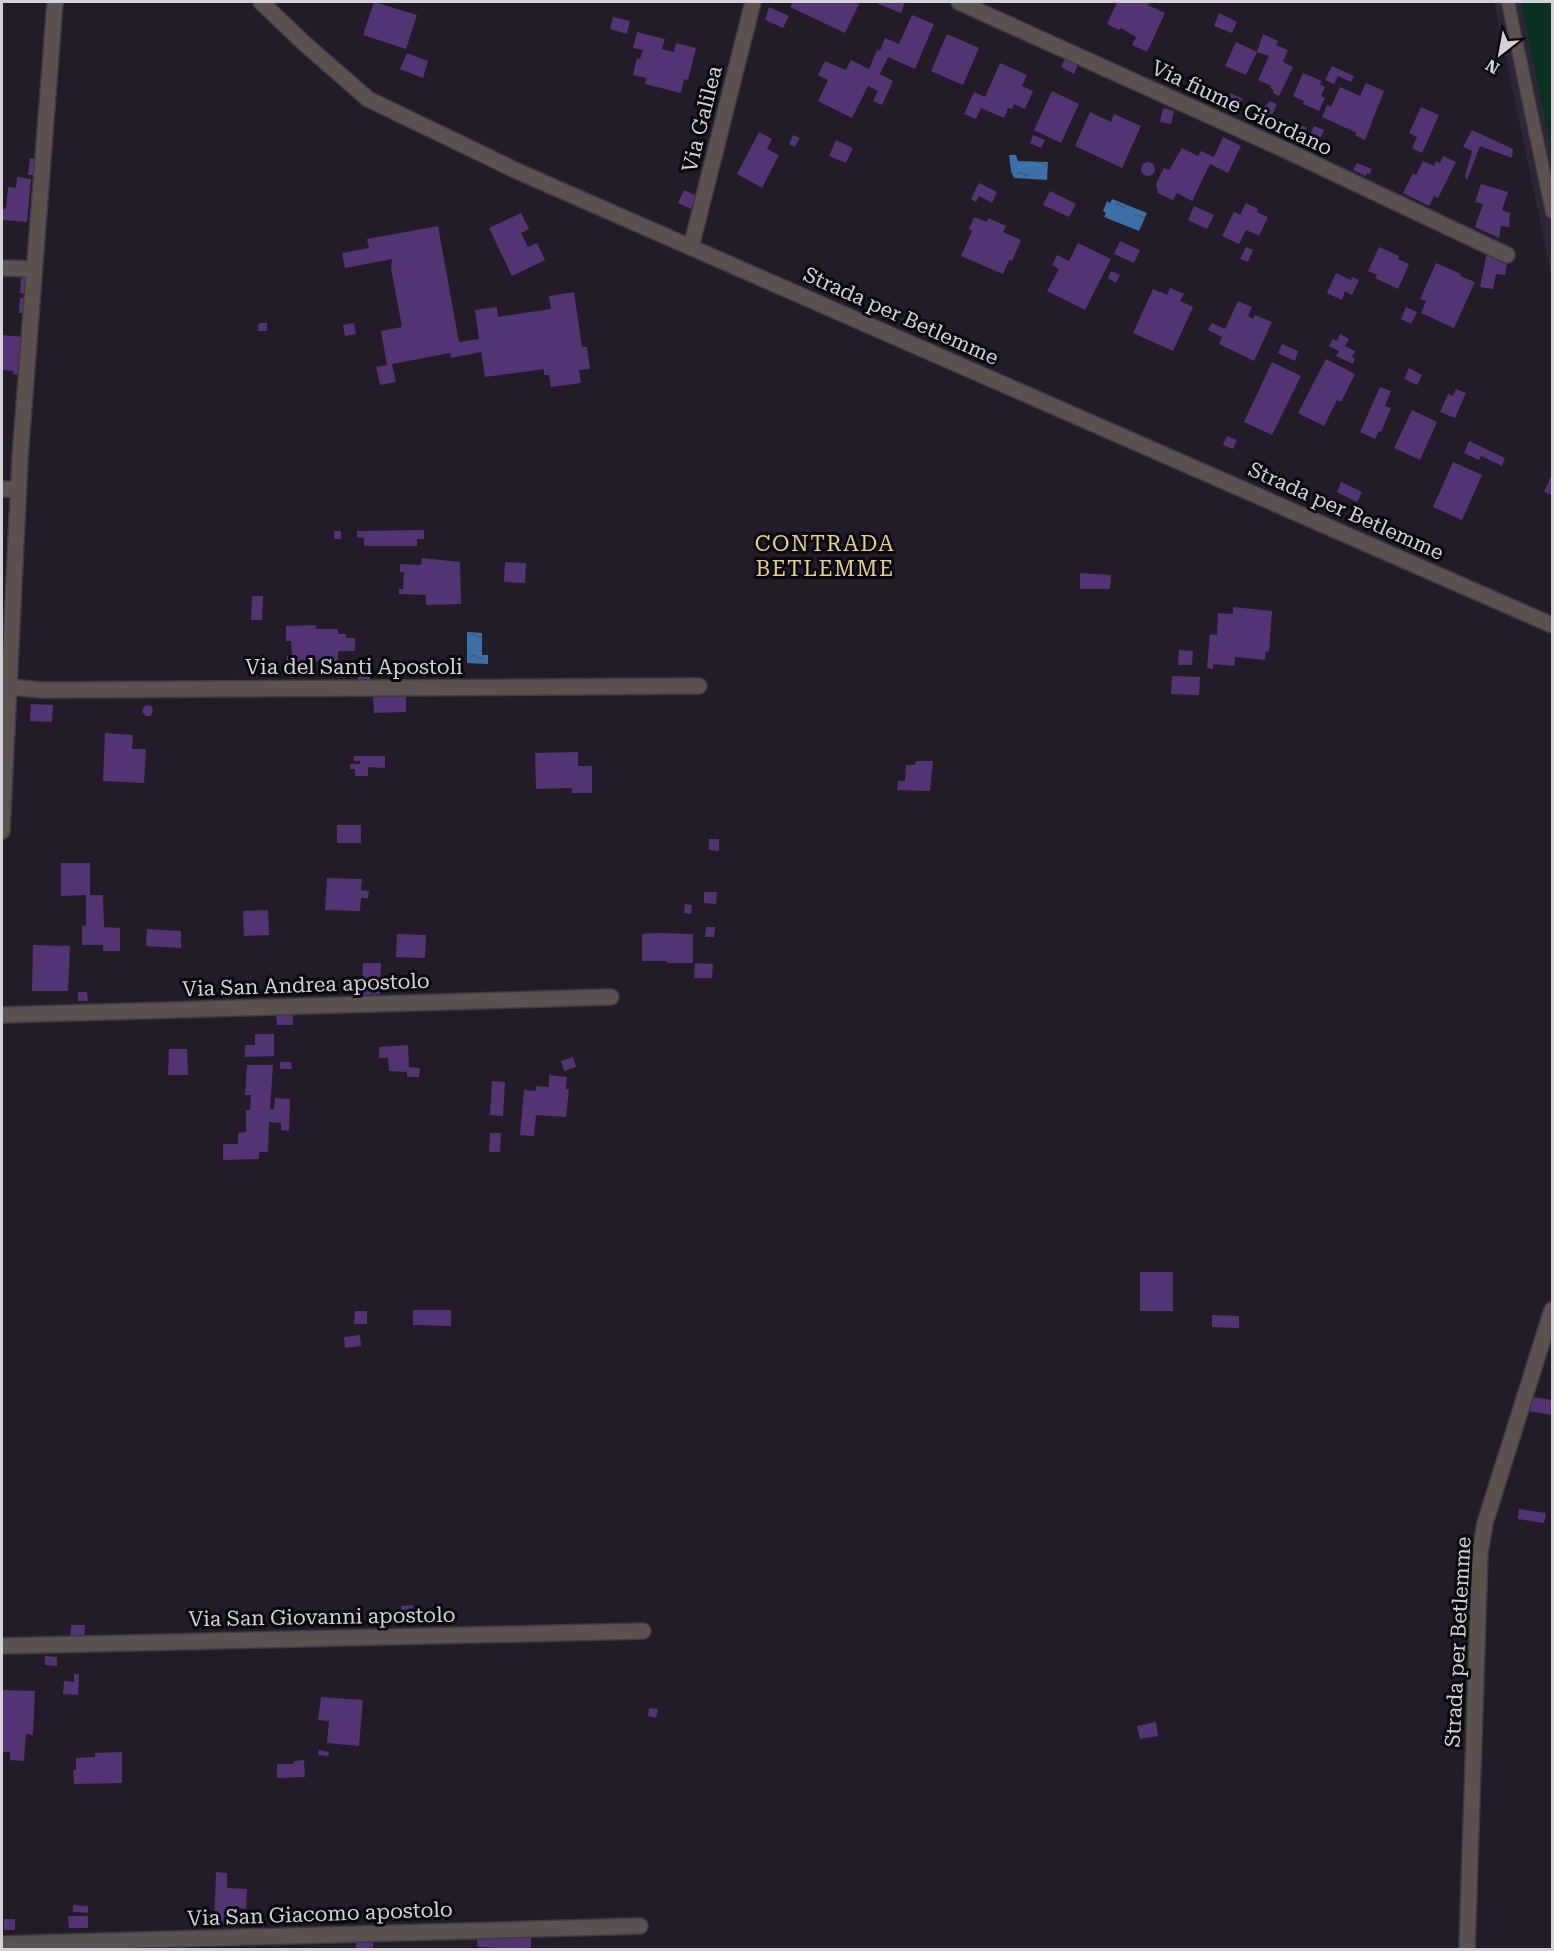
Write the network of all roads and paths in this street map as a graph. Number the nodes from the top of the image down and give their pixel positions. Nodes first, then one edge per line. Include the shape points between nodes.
1 (55, 2) edge
2 (261, 2) edge
3 (753, 2) edge
4 (958, 2) edge
5 (1508, 2) edge
6 (1552, 212) edge
7 (691, 247) junction
8 (1507, 255) dead end
9 (2, 268) edge
10 (34, 269) junction
11 (2, 489) edge
12 (18, 489) junction
13 (1552, 625) edge
14 (699, 686) dead end
15 (9, 687) junction
16 (2, 831) edge
17 (611, 997) dead end
18 (2, 1015) edge
19 (1552, 1310) edge
20 (643, 1630) dead end
21 (2, 1646) edge
22 (640, 1926) dead end
23 (2, 1944) edge
24 (1467, 1950) edge

1 - 10 street
2 - 7 street, Strada per Betlemme via 368,99 517,171
3 - 7 street, Via Galilea
4 - 8 street, Via fiume Giordano
5 - 6 lane
7 - 13 street, Strada per Betlemme
9 - 10 street
10 - 12 street
11 - 12 street
12 - 15 street
14 - 15 street, Via del Santi Apostoli via 41,690
15 - 16 street
17 - 18 street, Via San Andrea apostolo
19 - 24 street, Strada per Betlemme via 1485,1523 1480,1553
20 - 21 street, Via San Giovanni apostolo
22 - 23 street, Via San Giacomo apostolo

